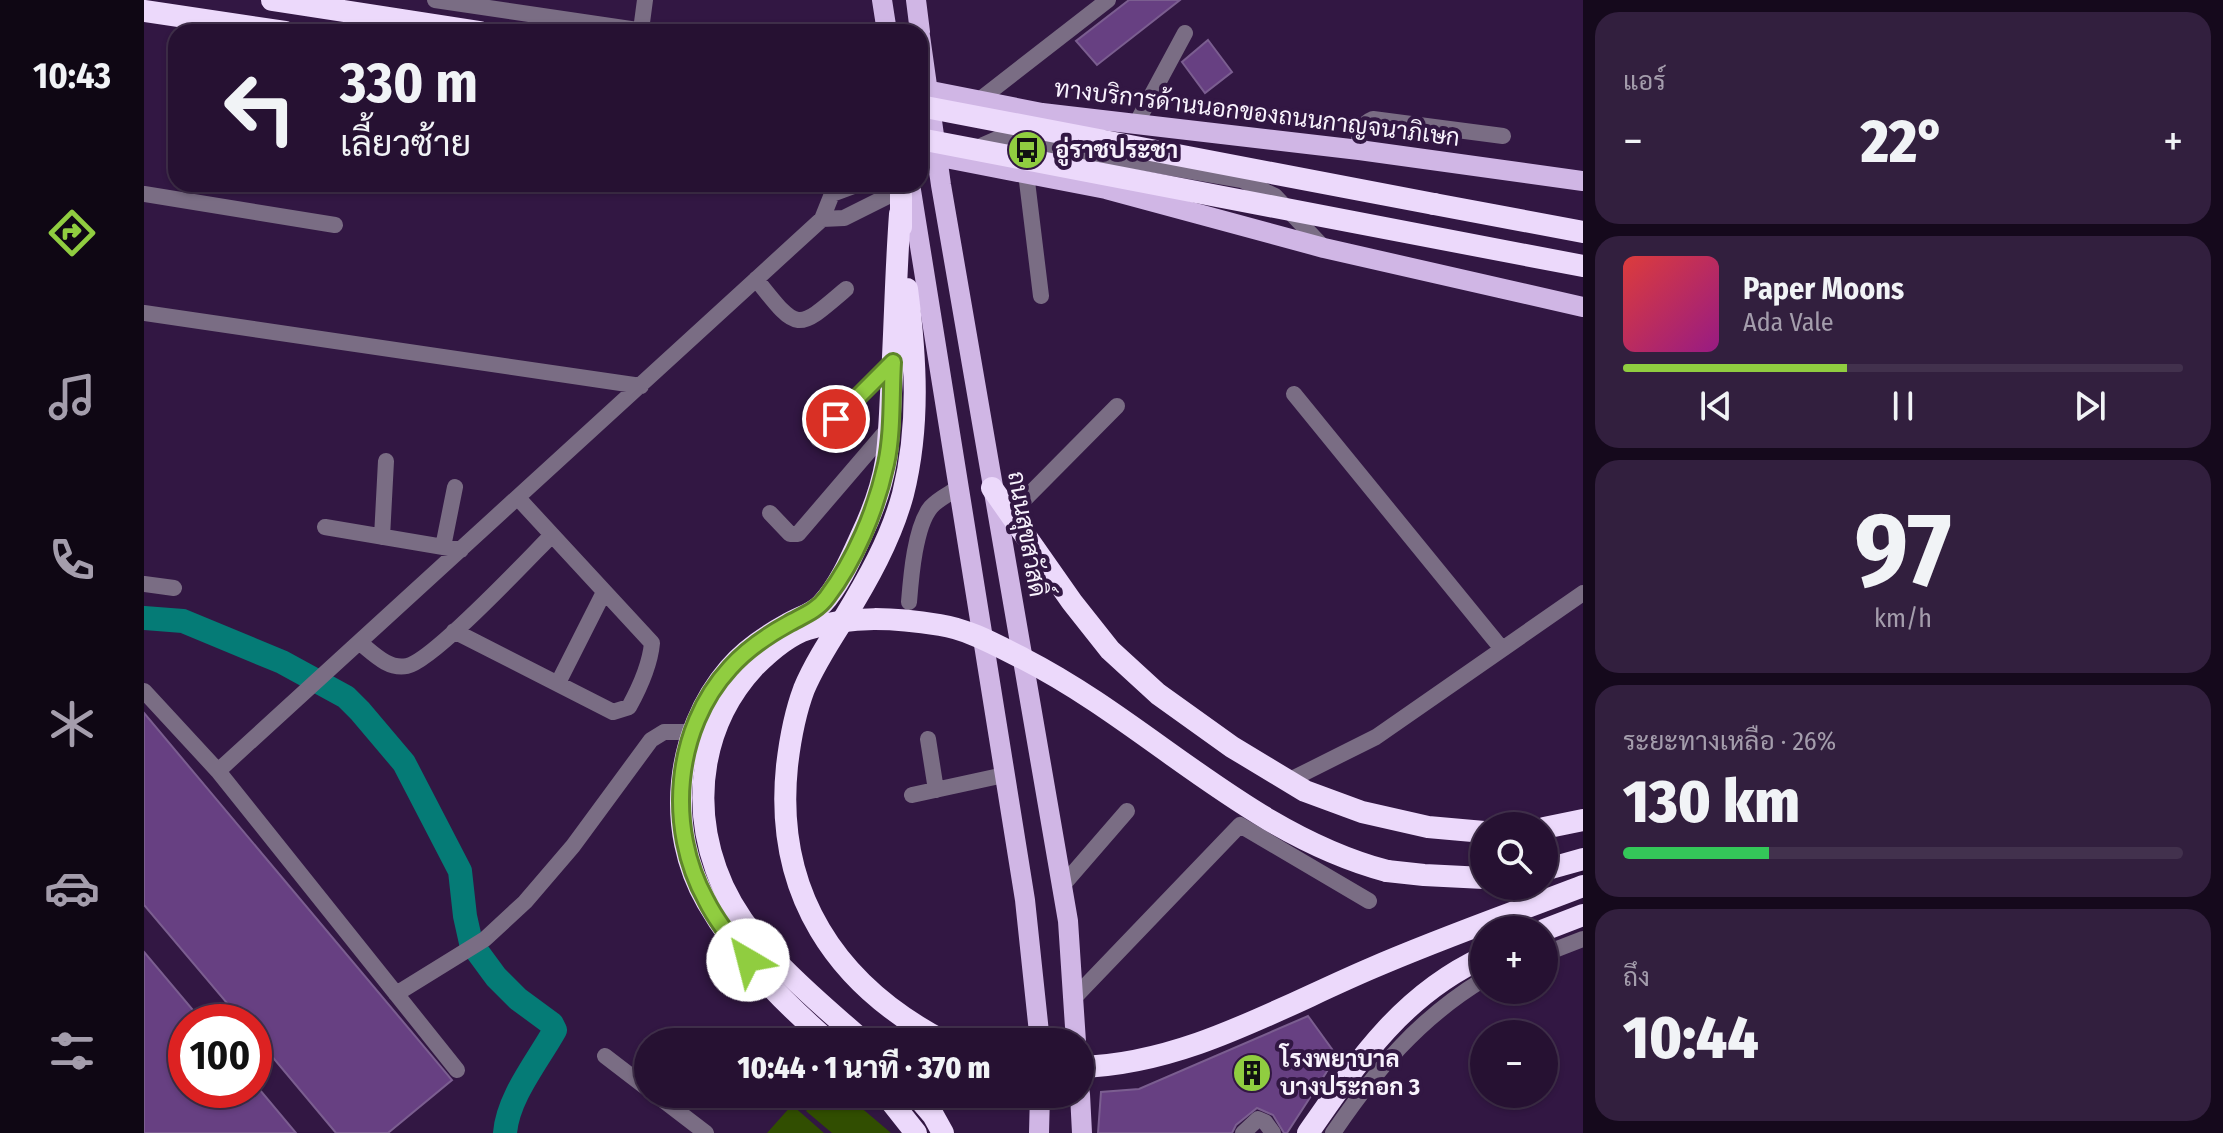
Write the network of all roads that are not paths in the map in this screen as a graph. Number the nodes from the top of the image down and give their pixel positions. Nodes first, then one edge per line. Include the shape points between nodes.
1 (272, 0) edge
2 (435, 0) edge
3 (645, 0) edge
4 (882, 0) edge
5 (916, 0) edge
6 (1108, 0) edge
7 (144, 11) edge
8 (144, 19) edge
9 (177, 24) edge
10 (231, 24) edge
11 (428, 24) edge
12 (598, 24) edge
13 (646, 24) edge
14 (886, 24) edge
15 (919, 24) edge
16 (1185, 33) dead end
17 (928, 98) edge
18 (928, 99) edge
19 (978, 101) junction
20 (1136, 124) junction
21 (1503, 136) dead end
22 (928, 141) edge
23 (1359, 150) junction
24 (928, 154) edge
25 (973, 163) junction
26 (1026, 173) junction
27 (1583, 181) edge
28 (837, 192) edge
29 (893, 192) edge
30 (903, 192) edge
31 (905, 192) edge
32 (144, 194) edge
33 (900, 214) junction
34 (822, 219) junction
35 (335, 225) dead end
36 (1578, 230) edge
37 (1324, 248) junction
38 (1583, 266) edge
39 (756, 279) junction
40 (846, 289) dead end
41 (1041, 296) dead end
42 (1583, 307) edge
43 (144, 313) edge
44 (893, 362) junction
45 (641, 386) junction
46 (1294, 394) dead end
47 (1117, 406) dead end
48 (888, 429) junction
49 (818, 439) dead end
50 (386, 461) dead end
51 (455, 487) dead end
52 (958, 488) junction
53 (992, 488) junction
54 (518, 498) junction
55 (770, 513) dead end
56 (1011, 513) junction
57 (325, 527) dead end
58 (552, 535) junction
59 (382, 537) junction
60 (443, 547) junction
61 (461, 550) junction
62 (144, 584) edge
63 (174, 588) dead end
64 (604, 592) junction
65 (1583, 593) edge
66 (909, 602) dead end
67 (454, 631) junction
68 (359, 642) junction
69 (1502, 649) junction
70 (558, 683) junction
71 (144, 691) edge
72 (693, 732) junction
73 (928, 739) dead end
74 (218, 771) junction
75 (1004, 775) junction
76 (1288, 781) junction
77 (936, 790) junction
78 (912, 795) dead end
79 (1127, 811) dead end
80 (1583, 820) edge
81 (1558, 825) edge
82 (1470, 831) edge
83 (1583, 859) edge
84 (1558, 866) edge
85 (1470, 877) edge
86 (1062, 886) junction
87 (1583, 886) edge
88 (1369, 901) dead end
89 (1583, 915) edge
90 (1558, 925) edge
91 (1583, 939) edge
92 (1558, 949) edge
93 (1470, 963) edge
94 (1470, 989) edge
95 (396, 994) junction
96 (1073, 999) junction
97 (814, 1028) edge
98 (848, 1028) edge
99 (919, 1028) edge
100 (1039, 1028) edge
101 (1075, 1028) edge
102 (605, 1056) dead end
103 (1094, 1066) edge
104 (457, 1070) dead end
105 (634, 1078) edge
106 (673, 1108) edge
107 (896, 1108) edge
108 (927, 1108) edge
109 (1040, 1108) edge
110 (1081, 1108) edge
111 (706, 1133) edge
112 (916, 1133) edge
113 (943, 1133) edge
114 (1039, 1133) edge
115 (1082, 1133) edge
116 (1243, 1133) edge
117 (1273, 1133) edge
118 (1308, 1133) edge
119 (1333, 1133) edge

1 - 11 highway
2 - 12 street
3 - 13 street
4 - 14 main road
5 - 15 main road, ถนนสุขสวัสดิ์
6 - 19 street
7 - 10 highway
8 - 9 street
16 - 20 street
17 - 19 main road, ทางบริการด้านนอกของถนนกาญจนาภิเษก
18 - 36 highway, bridge
19 - 20 main road, ทางบริการด้านนอกของถนนกาญจนาภิเษก
20 - 23 main road, ทางบริการด้านนอกของถนนกาญจนาภิเษก
21 - 23 street via 1373,119 1359,131
22 - 38 highway, bridge
23 - 27 main road, ทางบริการด้านนอกของถนนกาญจนาภิเษก
24 - 25 main road
24 - 53 main road, ถนนสุขสวัสดิ์
25 - 26 main road
25 - 37 street via 983,145 999,138 1242,180 1275,196
26 - 37 main road via 1106,189
26 - 41 street
28 - 34 street
29 - 34 street via 844,218
30 - 33 highway
31 - 52 main road
32 - 35 street
33 - 44 highway
33 - 99 highway via 915,360 915,434 902,496 884,544 804,689 790,739 784,793 789,846 803,900 823,935 872,994
34 - 39 street
37 - 42 main road
39 - 40 street via 782,311 803,322
39 - 45 street
43 - 45 street
44 - 48 highway
44 - 49 street
45 - 54 street
46 - 69 street
47 - 56 street
48 - 55 street via 798,534 790,534
48 - 72 highway via 886,463 871,511 830,594 821,606 785,625 730,668
50 - 59 street
51 - 60 street
52 - 66 street via 927,514 912,567
52 - 75 main road
53 - 56 highway
53 - 86 main road, ถนนสุขสวัสดิ์
54 - 58 street
54 - 61 street
56 - 76 highway via 1110,650 1158,694
57 - 59 street
58 - 64 street
58 - 67 street
59 - 60 street
60 - 61 street
61 - 68 street
62 - 63 street
64 - 70 street
64 - 70 street via 652,643 635,696 629,707 613,712
65 - 69 street
67 - 68 street via 406,667 382,661
67 - 70 street
68 - 74 street
69 - 76 street via 1376,737
71 - 74 street
72 - 95 street via 664,732 651,740 525,902 469,948
72 - 97 highway via 683,766 680,819 705,899 776,993
73 - 77 street
74 - 95 street
75 - 77 street
75 - 100 main road
76 - 82 highway via 1362,812
77 - 78 street
79 - 86 street
80 - 81 highway
83 - 84 highway
85 - 98 highway, bridge via 1387,871 1332,853 1204,780 1074,687 1000,646 945,625 858,619 806,629 769,652 736,686 717,721 703,774 703,819 716,871 741,918 786,972
86 - 96 main road, ถนนสุขสวัสดิ์
87 - 103 highway via 1373,967 1190,1046 1136,1062
88 - 96 street via 1240,825
89 - 90 highway
91 - 92 street
93 - 118 highway via 1407,1007 1362,1055
94 - 119 street via 1418,1026 1392,1053
95 - 104 street
96 - 101 main road, ถนนสุขสวัสดิ์
102 - 105 street
106 - 111 street
107 - 112 highway
108 - 113 highway
109 - 114 main road
110 - 115 main road
116 - 117 street via 1258,1119

